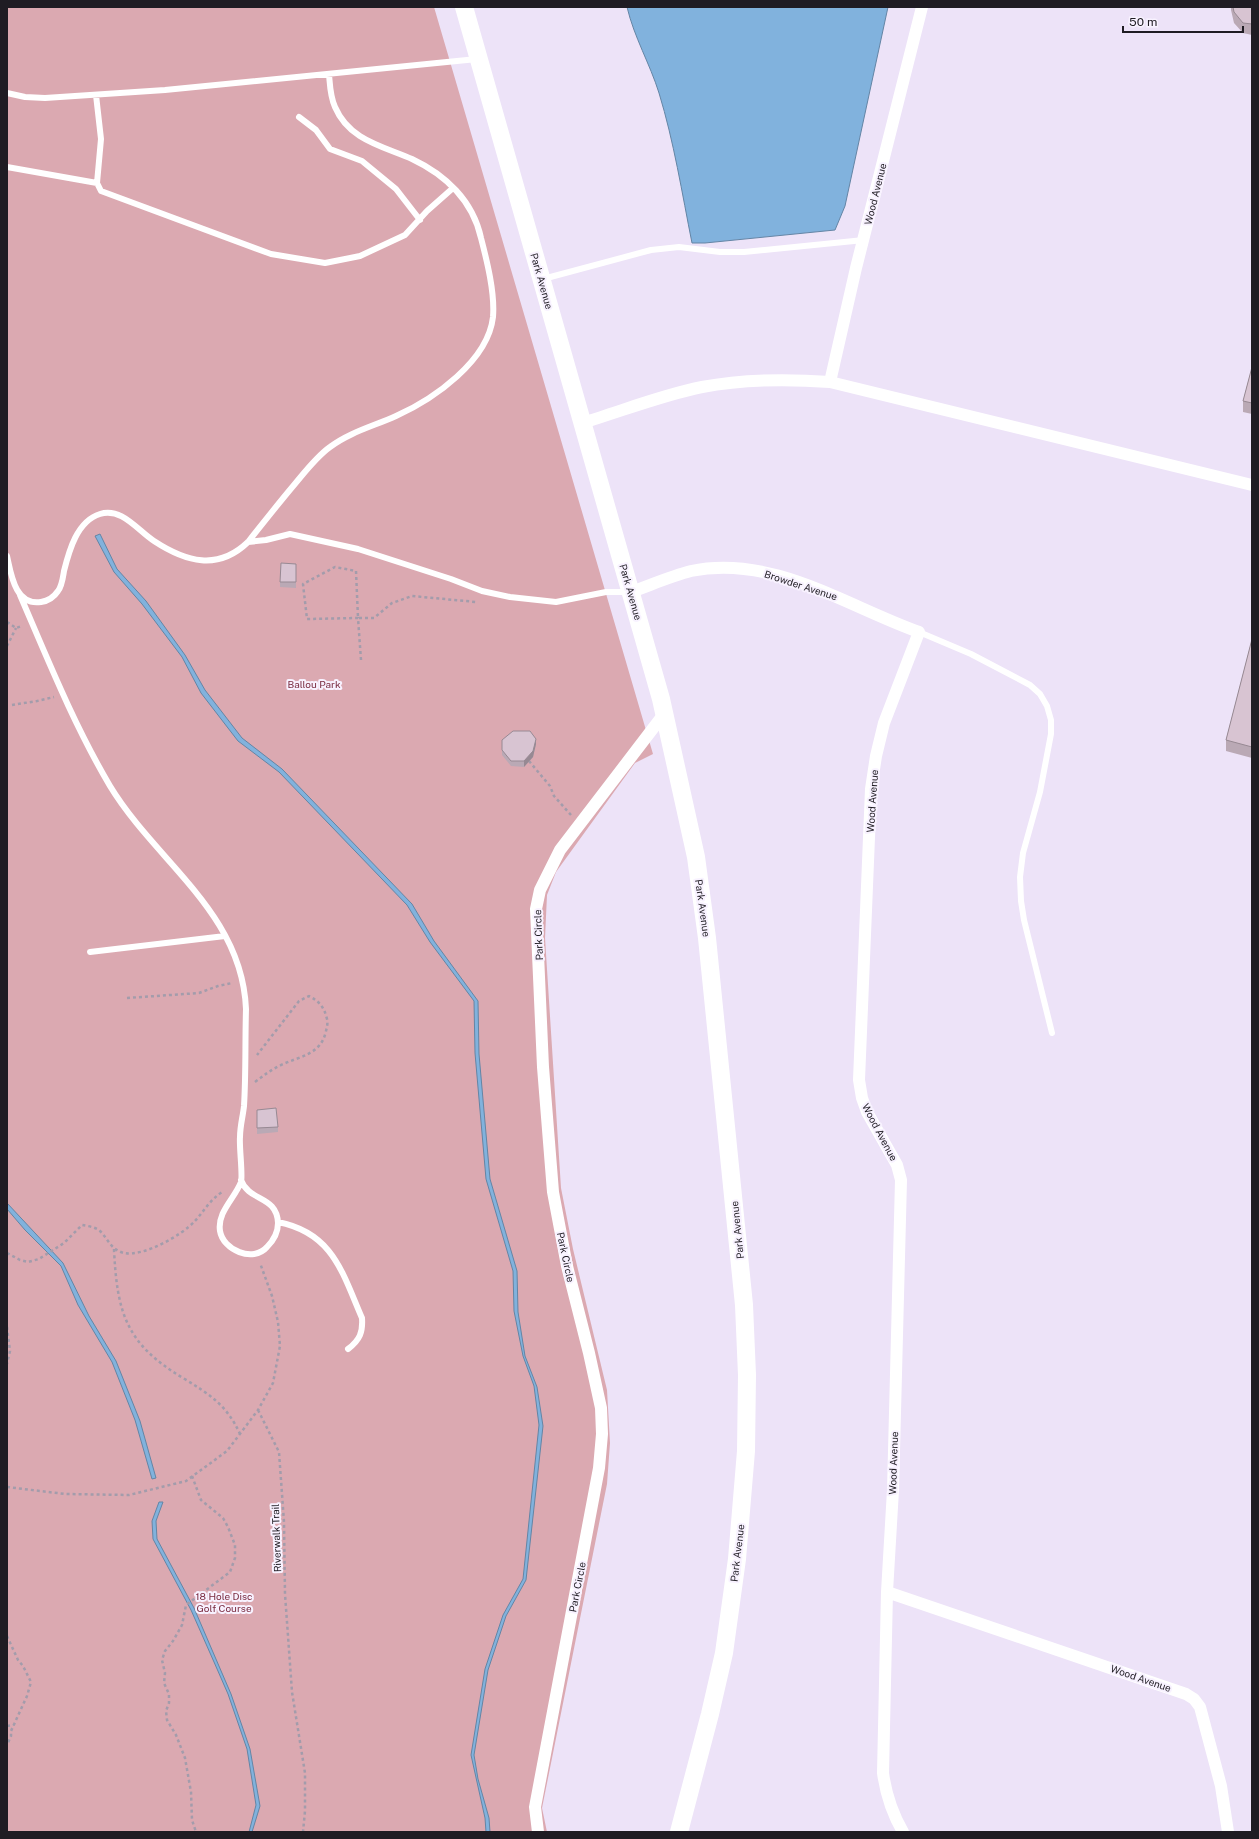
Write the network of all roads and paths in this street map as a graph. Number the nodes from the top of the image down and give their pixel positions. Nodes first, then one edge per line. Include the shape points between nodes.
1 (464, 7) edge
2 (922, 7) edge
3 (478, 59) junction
4 (329, 74) junction
5 (7, 93) edge
6 (96, 95) junction
7 (299, 116) dead end
8 (7, 167) edge
9 (97, 183) junction
10 (453, 188) junction
11 (420, 220) junction
12 (864, 240) junction
13 (541, 279) junction
14 (830, 382) junction
15 (582, 423) junction
16 (1252, 485) edge
17 (248, 542) junction
18 (7, 556) edge
19 (631, 592) junction
20 (19, 593) junction
21 (476, 602) dead end
22 (358, 618) junction
23 (7, 622) edge
24 (32, 622) junction
25 (16, 628) junction
26 (919, 632) junction
27 (7, 646) edge
28 (361, 660) dead end
29 (62, 695) junction
30 (12, 704) dead end
31 (664, 714) junction
32 (529, 761) edge
33 (581, 823) junction
34 (225, 936) junction
35 (90, 952) dead end
36 (243, 981) junction
37 (127, 998) dead end
38 (1052, 1034) dead end
39 (245, 1071) junction
40 (244, 1091) junction
41 (241, 1180) junction
42 (225, 1190) dead end
43 (278, 1222) junction
44 (114, 1249) junction
45 (7, 1253) edge
46 (257, 1254) junction
47 (7, 1326) edge
48 (348, 1349) dead end
49 (7, 1364) edge
50 (258, 1410) junction
51 (240, 1434) junction
52 (192, 1476) junction
53 (7, 1487) edge
54 (887, 1592) junction
55 (7, 1636) edge
56 (7, 1726) edge
57 (13, 1726) junction
58 (7, 1745) edge
59 (196, 1832) edge
60 (303, 1832) edge
61 (538, 1832) edge
62 (679, 1832) edge
63 (903, 1832) edge
64 (1228, 1832) edge

1 - 3 main road, Park Avenue
2 - 12 street, Wood Avenue
3 - 4 lane
3 - 13 main road, Park Avenue
4 - 6 lane
4 - 10 lane via 335,107 343,121 355,133 369,142 431,169
5 - 6 lane via 46,98
6 - 9 lane via 101,139
7 - 11 lane via 316,130 330,148 362,161 396,189
8 - 9 lane
9 - 11 lane via 105,194 271,254 325,263 360,256 406,235
10 - 11 lane
10 - 17 lane via 474,214 487,260 493,317 490,332 482,347 464,368 430,397 330,447 314,461
12 - 13 lane via 744,252 679,247 651,250
12 - 14 street, Wood Avenue
13 - 15 main road, Park Avenue
14 - 15 street via 736,382 701,387
14 - 16 street
15 - 19 main road, Park Avenue
17 - 19 lane via 290,534 358,550 482,591 510,597 556,602 606,592
17 - 20 lane via 238,552 226,558 199,561 154,542 127,519 117,513 107,512 90,519 79,533 70,548 59,590 54,597 36,603 25,599
18 - 20 lane via 12,579
19 - 26 street, Browder Avenue via 690,571 731,568 757,571 834,595
19 - 31 main road, Park Avenue
20 - 24 lane
21 - 22 path via 412,596 392,603 374,618
22 - 22 path via 356,571 335,567 303,584 308,619
22 - 28 path
23 - 25 path
24 - 25 path
24 - 29 lane
25 - 27 path
26 - 38 lane via 971,654 1030,684 1047,706 1051,734 1040,792 1023,853 1020,877 1024,920
26 - 54 street, Wood Avenue via 884,723 871,789 859,1080 867,1112 897,1165 901,1180 893,1490
29 - 30 path via 37,702
29 - 34 lane via 111,788 208,908
31 - 33 street, Park Circle
31 - 62 main road, Park Avenue via 696,857 707,938 744,1305 747,1375 743,1502 725,1646
32 - 33 path via 550,786 554,796 566,811
33 - 61 street, Park Circle via 560,850 540,890 536,928 553,1192 567,1266 590,1353 601,1408 602,1434 599,1468 535,1807
34 - 35 lane
34 - 36 lane via 240,967
36 - 37 path via 199,993
36 - 39 lane via 246,1009
39 - 40 lane
39 - 40 path via 299,1001 309,996 318,1000 324,1008 328,1022 317,1049 301,1059 268,1072
40 - 41 lane via 240,1135
41 - 43 lane via 250,1193 268,1202 274,1209
41 - 46 lane via 221,1215 220,1232 224,1241 240,1253
42 - 44 path via 213,1198 180,1234 149,1249 131,1253
43 - 46 lane via 275,1239 266,1250
43 - 48 lane via 292,1224 307,1231 321,1241 332,1254 362,1318 361,1335
44 - 45 path via 99,1231 82,1225 64,1243 39,1259 28,1262
44 - 51 path via 116,1288 127,1323 138,1342 155,1360 208,1394 226,1409 234,1419
46 - 50 path via 272,1296 280,1346 273,1383
47 - 49 path via 10,1351
50 - 51 path
50 - 60 path, Riverwalk Trail via 279,1452 292,1692 305,1773
51 - 52 path via 227,1451
52 - 53 path via 186,1480 129,1495 65,1494
52 - 59 path via 201,1500 223,1518 235,1545 230,1572 186,1605 182,1625 164,1651 162,1660 164,1683 169,1694 167,1720 185,1758 191,1792 192,1820
54 - 63 street, Wood Avenue via 883,1773 886,1795
54 - 64 street, Wood Avenue via 1194,1698 1200,1707 1221,1786
55 - 57 path via 31,1682
56 - 57 path
57 - 58 path

